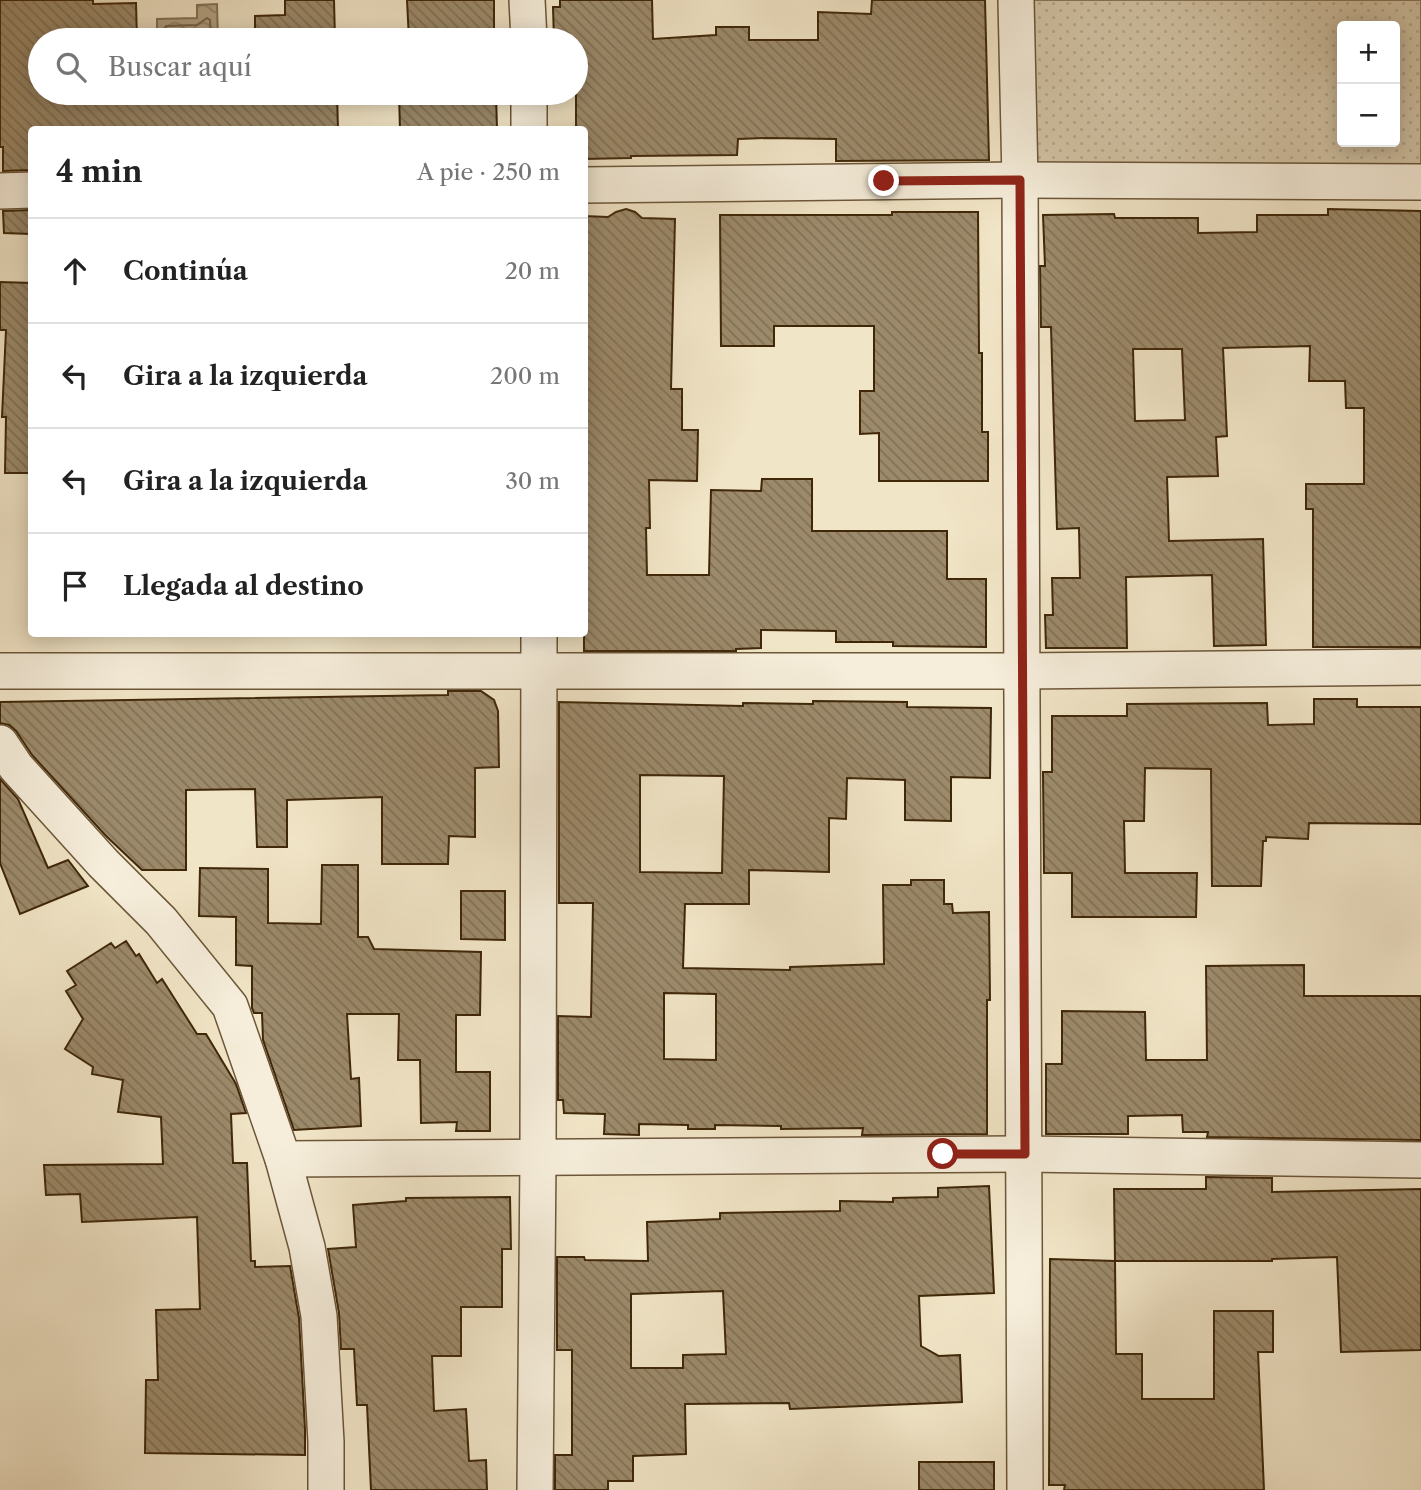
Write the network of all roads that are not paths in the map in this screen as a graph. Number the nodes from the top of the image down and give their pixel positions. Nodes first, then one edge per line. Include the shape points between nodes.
1 (527, 0) edge
2 (1016, 0) edge
3 (528, 28) edge
4 (529, 105) edge
5 (529, 126) edge
6 (1020, 180) junction
7 (1421, 182) edge
8 (588, 185) edge
9 (28, 190) edge
10 (0, 191) edge
11 (539, 637) edge
12 (1421, 667) edge
13 (0, 671) edge
14 (540, 671) junction
15 (1022, 671) junction
16 (0, 743) edge
17 (1025, 1154) junction
18 (538, 1158) junction
19 (283, 1159) junction
20 (1421, 1160) edge
21 (326, 1490) edge
22 (535, 1490) edge
23 (1025, 1490) edge

1 - 3 street
2 - 6 street
4 - 5 street
6 - 7 street
6 - 8 street
6 - 15 street
9 - 10 street
11 - 14 street
12 - 15 street
13 - 14 street
14 - 15 street
14 - 18 street
15 - 17 street
16 - 19 street via 16,767 161,921 230,1006
17 - 18 street
17 - 20 street
17 - 23 street
18 - 19 street
18 - 22 street
19 - 21 street via 307,1247 319,1316

